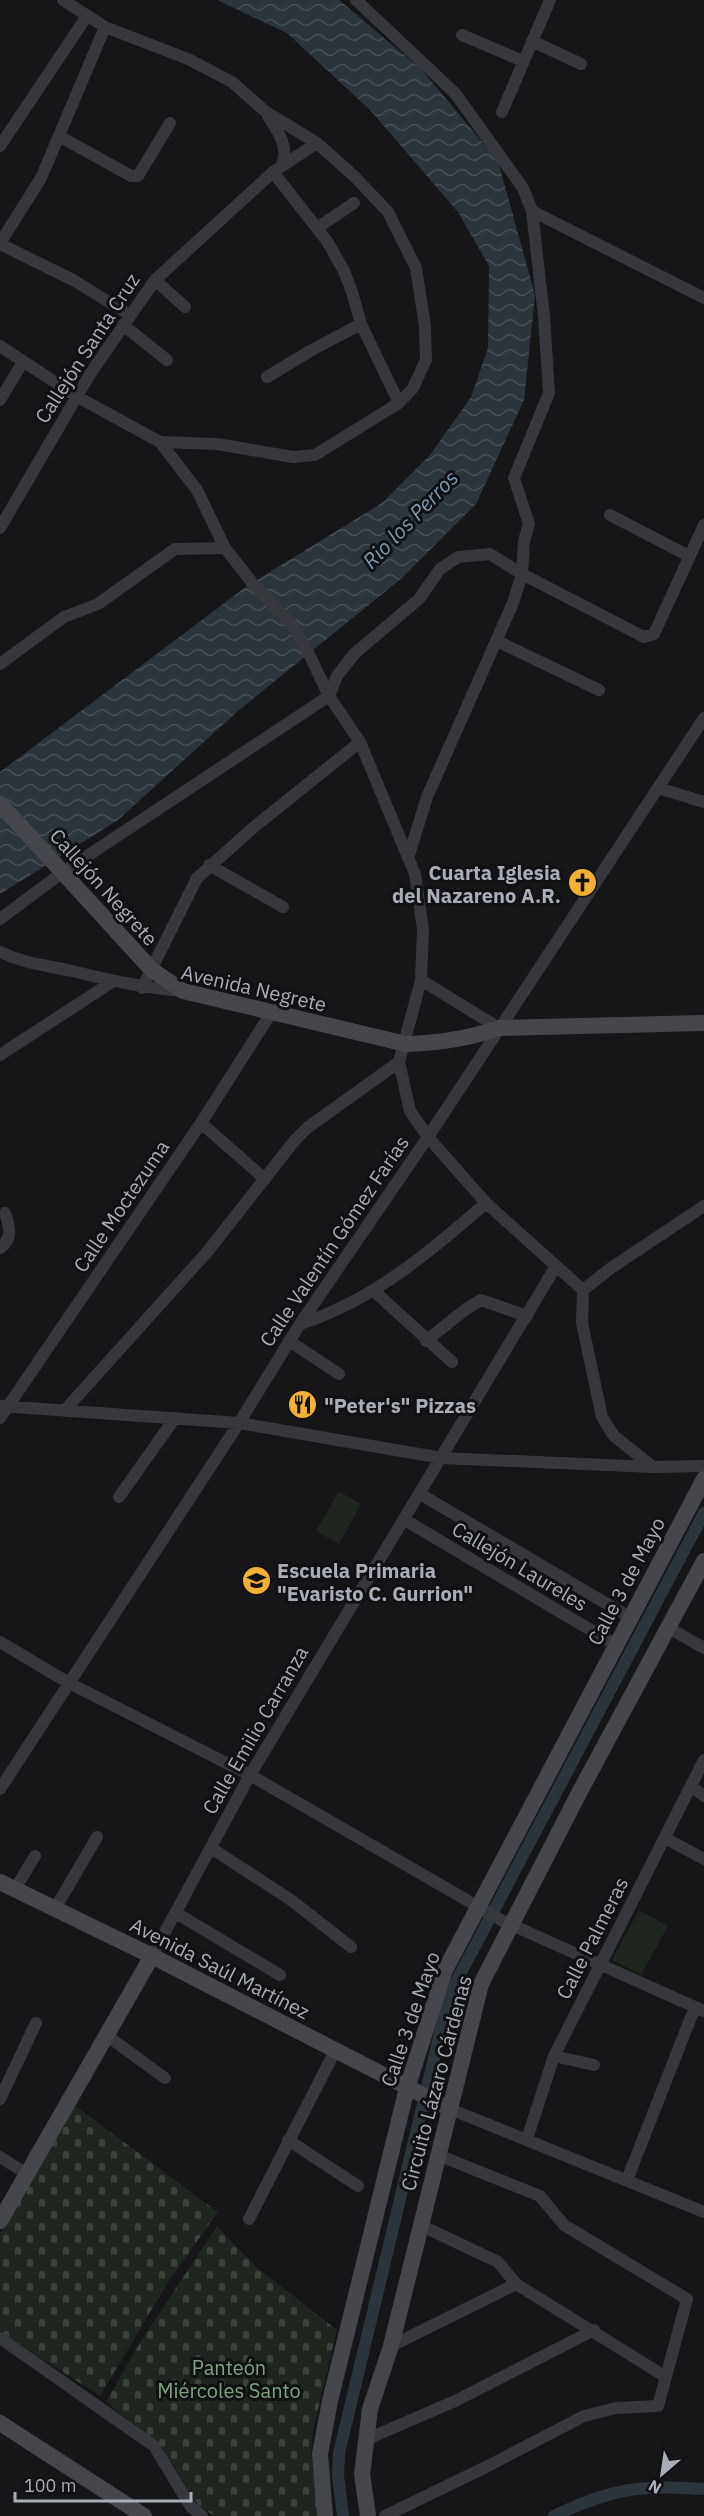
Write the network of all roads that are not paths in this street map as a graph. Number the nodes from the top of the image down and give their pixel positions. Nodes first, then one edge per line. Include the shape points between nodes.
1 (63, 0) edge
2 (356, 0) edge
3 (550, 0) edge
4 (87, 16) junction
5 (105, 27) junction
6 (462, 35) dead end
7 (532, 41) junction
8 (523, 61) junction
9 (581, 64) dead end
10 (266, 112) junction
11 (502, 112) dead end
12 (170, 123) dead end
13 (59, 136) junction
14 (317, 143) junction
15 (0, 146) edge
16 (277, 168) junction
17 (354, 203) dead end
18 (531, 211) junction
19 (317, 228) junction
20 (0, 243) edge
21 (155, 280) junction
22 (704, 298) edge
23 (185, 307) dead end
24 (126, 320) junction
25 (361, 324) junction
26 (0, 346) edge
27 (167, 360) dead end
28 (23, 362) junction
29 (267, 377) dead end
30 (76, 396) junction
31 (0, 400) edge
32 (399, 403) junction
33 (160, 442) junction
34 (610, 515) dead end
35 (704, 525) edge
36 (0, 528) edge
37 (225, 548) junction
38 (690, 556) junction
39 (522, 574) junction
40 (497, 640) junction
41 (0, 664) edge
42 (599, 690) dead end
43 (329, 696) junction
44 (704, 718) edge
45 (360, 742) junction
46 (658, 788) junction
47 (704, 802) edge
48 (0, 804) edge
49 (408, 855) junction
50 (209, 865) junction
51 (63, 872) junction
52 (283, 907) dead end
53 (0, 919) edge
54 (0, 952) edge
55 (152, 970) junction
56 (421, 980) junction
57 (112, 982) junction
58 (142, 988) junction
59 (183, 991) junction
60 (271, 1013) junction
61 (704, 1023) edge
62 (499, 1028) junction
63 (406, 1044) junction
64 (0, 1055) edge
65 (399, 1062) junction
66 (201, 1123) junction
67 (428, 1137) junction
68 (265, 1179) junction
69 (486, 1203) junction
70 (704, 1206) edge
71 (5, 1213) dead end
72 (0, 1248) edge
73 (556, 1266) junction
74 (374, 1290) junction
75 (583, 1290) junction
76 (526, 1316) junction
77 (300, 1324) junction
78 (289, 1341) junction
79 (426, 1341) junction
80 (452, 1362) dead end
81 (339, 1374) dead end
82 (4, 1406) edge
83 (65, 1410) junction
84 (0, 1418) edge
85 (175, 1418) junction
86 (239, 1422) junction
87 (442, 1458) junction
88 (704, 1466) edge
89 (653, 1467) junction
90 (704, 1479) edge
91 (420, 1494) junction
92 (119, 1497) dead end
93 (405, 1520) junction
94 (704, 1561) edge
95 (631, 1618) junction
96 (667, 1628) junction
97 (0, 1642) edge
98 (616, 1646) junction
99 (704, 1648) edge
100 (69, 1683) junction
101 (704, 1760) edge
102 (250, 1775) junction
103 (691, 1786) junction
104 (0, 1789) edge
105 (704, 1796) edge
106 (97, 1837) dead end
107 (665, 1838) junction
108 (211, 1848) junction
109 (35, 1856) dead end
110 (704, 1859) edge
111 (7, 1885) edge
112 (56, 1907) junction
113 (482, 1909) junction
114 (176, 1913) junction
115 (507, 1923) junction
116 (351, 1947) dead end
117 (152, 1956) junction
118 (600, 1964) junction
119 (280, 1975) dead end
120 (700, 2009) edge
121 (36, 2023) dead end
122 (106, 2035) junction
123 (335, 2051) junction
124 (554, 2056) junction
125 (594, 2065) dead end
126 (165, 2078) dead end
127 (420, 2094) junction
128 (0, 2099) edge
129 (450, 2109) junction
130 (527, 2139) junction
131 (288, 2140) junction
132 (438, 2154) junction
133 (0, 2157) edge
134 (27, 2174) junction
135 (627, 2180) junction
136 (358, 2186) dead end
137 (704, 2212) edge
138 (249, 2219) dead end
139 (0, 2221) edge
140 (420, 2225) junction
141 (516, 2284) junction
142 (594, 2330) junction
143 (0, 2338) edge
144 (391, 2346) junction
145 (666, 2377) junction
146 (0, 2423) edge
147 (364, 2440) junction
148 (144, 2516) edge
149 (202, 2516) edge
150 (325, 2516) edge
151 (368, 2516) edge
152 (385, 2516) edge

1 - 4 street
2 - 18 street via 456,93 524,188
3 - 7 street
4 - 5 street
4 - 15 street
5 - 10 street via 188,59 232,82
5 - 13 street
6 - 8 street
7 - 8 street
7 - 9 street
8 - 11 street
10 - 14 street
10 - 16 street via 282,137 285,157
12 - 13 street via 138,176 131,176
13 - 20 street via 41,178
14 - 16 street, Callejón Santa Cruz
14 - 32 street via 388,212 416,268 426,360 413,388
16 - 19 street
16 - 21 street, Callejón Santa Cruz
17 - 19 street
18 - 22 street
18 - 39 street via 549,393 514,478 529,524
19 - 25 street via 344,271
20 - 24 street via 73,280
21 - 23 street
21 - 24 street, Callejón Santa Cruz
24 - 27 street
24 - 30 street, Callejón Santa Cruz
25 - 29 street
25 - 32 street
26 - 28 street
28 - 30 street
28 - 31 street
30 - 33 street
30 - 36 street, Callejón Santa Cruz
32 - 33 street via 315,455 293,457 217,444
33 - 37 street via 197,490
34 - 38 street
35 - 38 street
37 - 41 street via 175,549 98,604 64,617
37 - 43 street via 292,625
38 - 39 street via 654,634 644,637
39 - 40 street
39 - 43 street via 490,554 458,556 440,568 419,599 354,654 337,676
40 - 42 street
40 - 49 street via 427,797
43 - 45 street
43 - 51 street
44 - 46 street, Calle Valentín Gómez Farías
45 - 49 street
45 - 50 street
46 - 47 street
46 - 62 street, Calle Valentín Gómez Farías
48 - 51 street, Callejón Negrete
49 - 56 street via 421,907
50 - 52 street
50 - 55 street via 189,891
51 - 53 street
51 - 55 street, Callejón Negrete
54 - 57 street, Avenida Negrete via 39,967
55 - 58 street
55 - 59 street, Callejón Negrete
56 - 62 street
56 - 63 street
57 - 58 street, Avenida Negrete
57 - 64 street
58 - 59 street, Avenida Negrete
59 - 60 street, Avenida Negrete
60 - 63 street, Avenida Negrete
60 - 66 street, Calle Moctezuma
61 - 62 street, Avenida Negrete
62 - 63 street, Avenida Negrete via 470,1038
62 - 67 street, Calle Valentín Gómez Farías
63 - 65 street
65 - 67 street via 410,1112
65 - 68 street via 307,1128
66 - 68 street
66 - 82 street, Calle Moctezuma
67 - 69 street
67 - 77 street, Calle Valentín Gómez Farías
68 - 83 street via 207,1251
69 - 73 street
69 - 74 street via 430,1251
70 - 75 street
71 - 72 street via 10,1233 7,1243
73 - 75 street
73 - 76 street, Calle Emilio Carranza
74 - 77 street
74 - 79 street
75 - 89 street via 582,1323 602,1417 614,1436
76 - 79 street via 481,1300
76 - 87 street, Calle Emilio Carranza
77 - 78 street, Calle Valentín Gómez Farías
78 - 81 street
78 - 86 street, Calle Valentín Gómez Farías
79 - 80 street
82 - 83 street
82 - 84 street, Calle Moctezuma
83 - 85 street
85 - 86 street
85 - 92 street
86 - 87 street
86 - 100 street, Calle Valentín Gómez Farías
87 - 89 street
87 - 91 street, Calle Emilio Carranza
88 - 89 street
90 - 95 street, Calle 3 de Mayo
91 - 93 street, Calle Emilio Carranza
91 - 95 street
93 - 98 street, Callejón Laureles
93 - 102 street, Calle Emilio Carranza
94 - 96 street, Circuito Lázaro Cárdenas
95 - 98 street, Calle 3 de Mayo
96 - 99 street
96 - 115 street, Circuito Lázaro Cárdenas
97 - 100 street
98 - 113 street, Calle 3 de Mayo
100 - 102 street
100 - 104 street, Calle Valentín Gómez Farías
101 - 103 street, Calle Palmeras
102 - 108 street, Calle Emilio Carranza
102 - 113 street
103 - 105 street
103 - 107 street, Calle Palmeras
106 - 112 street
107 - 110 street
107 - 118 street, Calle Palmeras
108 - 114 street, Calle Emilio Carranza
108 - 116 street via 291,1900
109 - 111 street
111 - 112 street, Avenida Saúl Martínez
112 - 117 street, Avenida Saúl Martínez
113 - 115 street
113 - 127 street, Calle 3 de Mayo via 445,1970
114 - 117 street, Calle Emilio Carranza
114 - 119 street
115 - 118 street
115 - 129 street, Circuito Lázaro Cárdenas via 482,1984
117 - 122 street, Calle Emilio Carranza
117 - 123 street, Avenida Saúl Martínez
118 - 120 street
118 - 124 street, Calle Palmeras
120 - 135 street
121 - 128 street
122 - 126 street
122 - 134 street, Calle Emilio Carranza
123 - 127 street, Avenida Saúl Martínez
123 - 131 street
124 - 125 street
124 - 130 street, Calle Palmeras
127 - 129 street, Avenida Saúl Martínez
127 - 150 street, Calle 3 de Mayo via 330,2401 320,2454
129 - 130 street
129 - 132 street, Circuito Lázaro Cárdenas
130 - 135 street
131 - 136 street
131 - 138 street
132 - 140 street, Circuito Lázaro Cárdenas
132 - 145 street via 540,2196 564,2224 687,2299
133 - 134 street
134 - 139 street, Calle Emilio Carranza
135 - 137 street
140 - 141 street via 498,2262
140 - 144 street, Circuito Lázaro Cárdenas
141 - 142 street
141 - 144 street
142 - 145 street
142 - 147 street via 456,2401
143 - 149 street via 154,2446 191,2507
144 - 147 street, Circuito Lázaro Cárdenas
145 - 152 street via 658,2406 616,2408 584,2416
146 - 148 street
147 - 151 street, Circuito Lázaro Cárdenas via 362,2474

